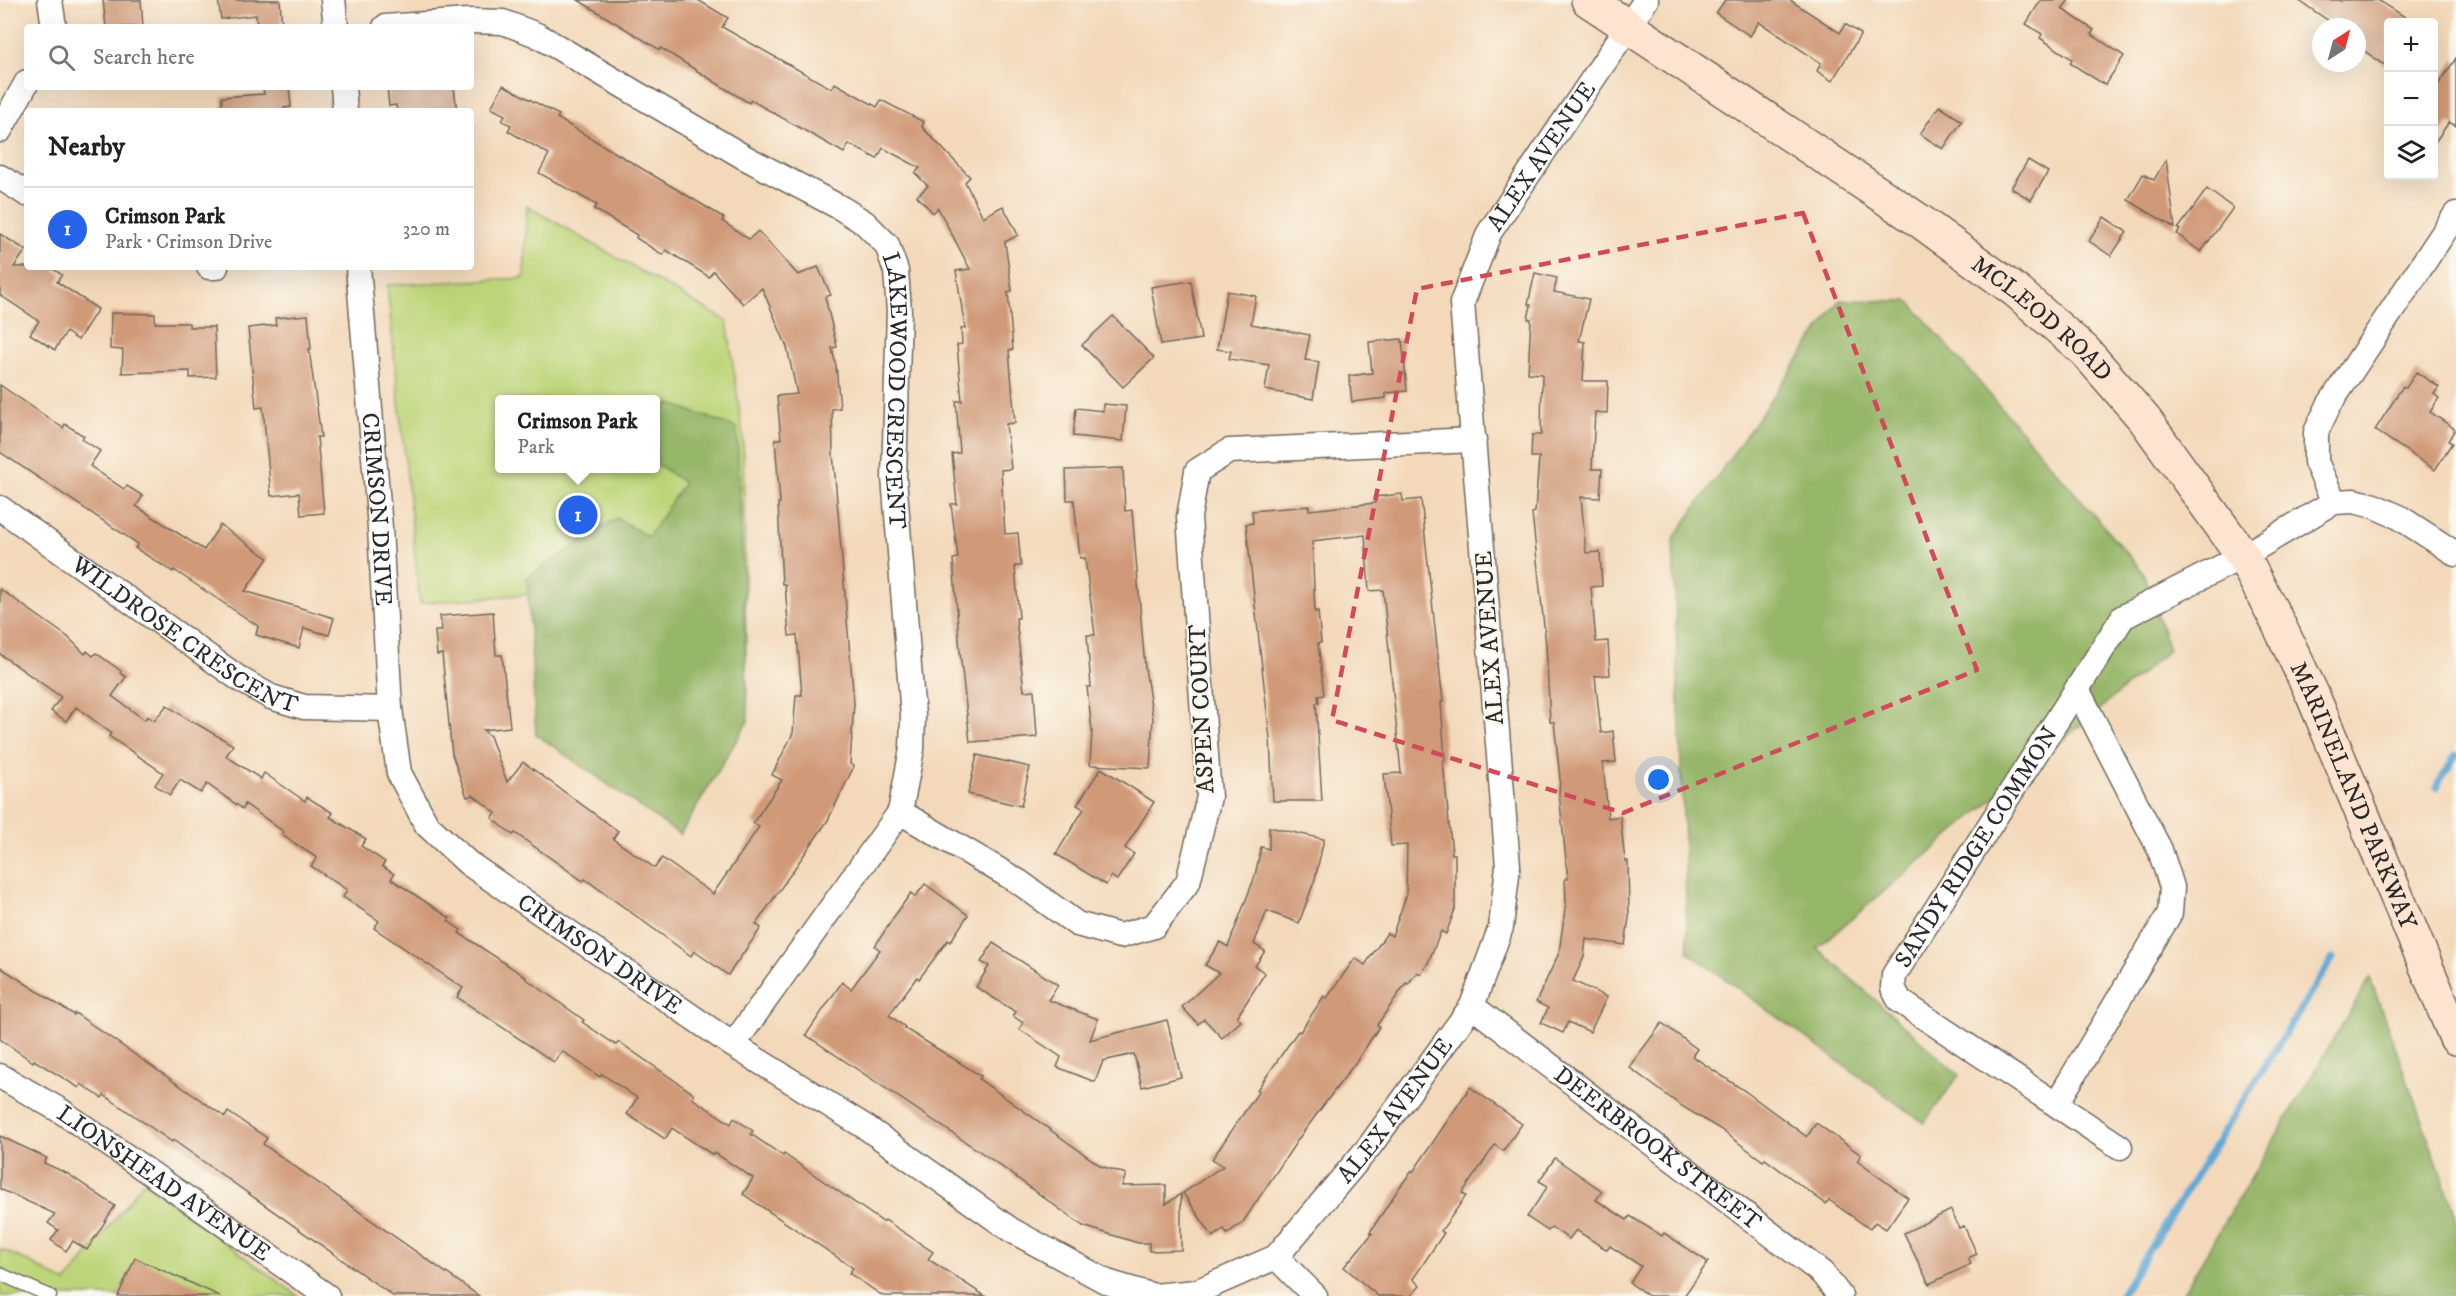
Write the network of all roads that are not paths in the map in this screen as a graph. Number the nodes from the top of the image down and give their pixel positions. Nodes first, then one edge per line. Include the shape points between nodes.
1 (50, 0) edge
2 (333, 0) edge
3 (1588, 0) edge
4 (1637, 13) edge
5 (54, 24) edge
6 (336, 24) edge
7 (426, 24) edge
8 (24, 87) edge
9 (343, 90) edge
10 (345, 108) edge
11 (0, 130) edge
12 (0, 177) edge
13 (24, 192) edge
14 (2456, 214) edge
15 (358, 270) edge
16 (1474, 440) junction
17 (2334, 502) junction
18 (0, 508) edge
19 (2456, 554) edge
20 (2243, 556) junction
21 (2077, 689) junction
22 (390, 709) junction
23 (900, 812) junction
24 (1472, 1006) junction
25 (2456, 1038) edge
26 (734, 1045) junction
27 (0, 1076) edge
28 (2057, 1103) junction
29 (2120, 1147) dead end
30 (1276, 1257) junction
31 (0, 1274) edge
32 (50, 1296) edge
33 (327, 1296) edge
34 (1316, 1296) edge
35 (1840, 1296) edge

1 - 5 street
2 - 6 street
3 - 4 main road, MCLEOD ROAD
4 - 16 street, ALEX AVENUE via 1489,233 1462,303
4 - 20 main road, MCLEOD ROAD via 2016,291 2085,351 2145,420
7 - 23 street, LAKEWOOD CRESCENT via 503,22 537,35 744,157 841,208 865,223 887,245 896,271 899,311 894,477 913,716 912,749
8 - 11 street
9 - 10 street
12 - 13 street
14 - 17 street via 2329,405 2316,432 2316,462
15 - 22 street, CRIMSON DRIVE via 380,528
16 - 23 street, ASPEN COURT via 1229,451 1197,471 1189,517 1209,797 1188,882 1154,926 1120,936 1077,924 1019,882
16 - 24 street, ALEX AVENUE via 1508,866 1501,927
17 - 19 street via 2374,506 2399,517
17 - 20 street
18 - 22 street, WILDROSE CRESCENT via 241,680 271,697 304,707
20 - 21 street, SANDY RIDGE COMMON via 2123,617
20 - 25 main road, MARINELAND PARKWAY via 2313,696
21 - 28 street, SANDY RIDGE COMMON via 2160,850 2172,887 2170,913
21 - 28 street, SANDY RIDGE COMMON via 1894,975 1893,988 1900,1001
22 - 26 street, CRIMSON DRIVE via 399,773 427,825 468,863
23 - 26 street, LAKEWOOD CRESCENT
24 - 30 street, ALEX AVENUE via 1369,1147
24 - 35 street, DEERBROOK STREET via 1822,1273
26 - 30 street, CRIMSON DRIVE via 867,1128 1011,1230 1107,1282 1154,1296 1196,1292
27 - 33 street, LIONSHEAD AVENUE via 62,1111
28 - 29 street, SANDY RIDGE COMMON
30 - 34 street
31 - 32 lane

